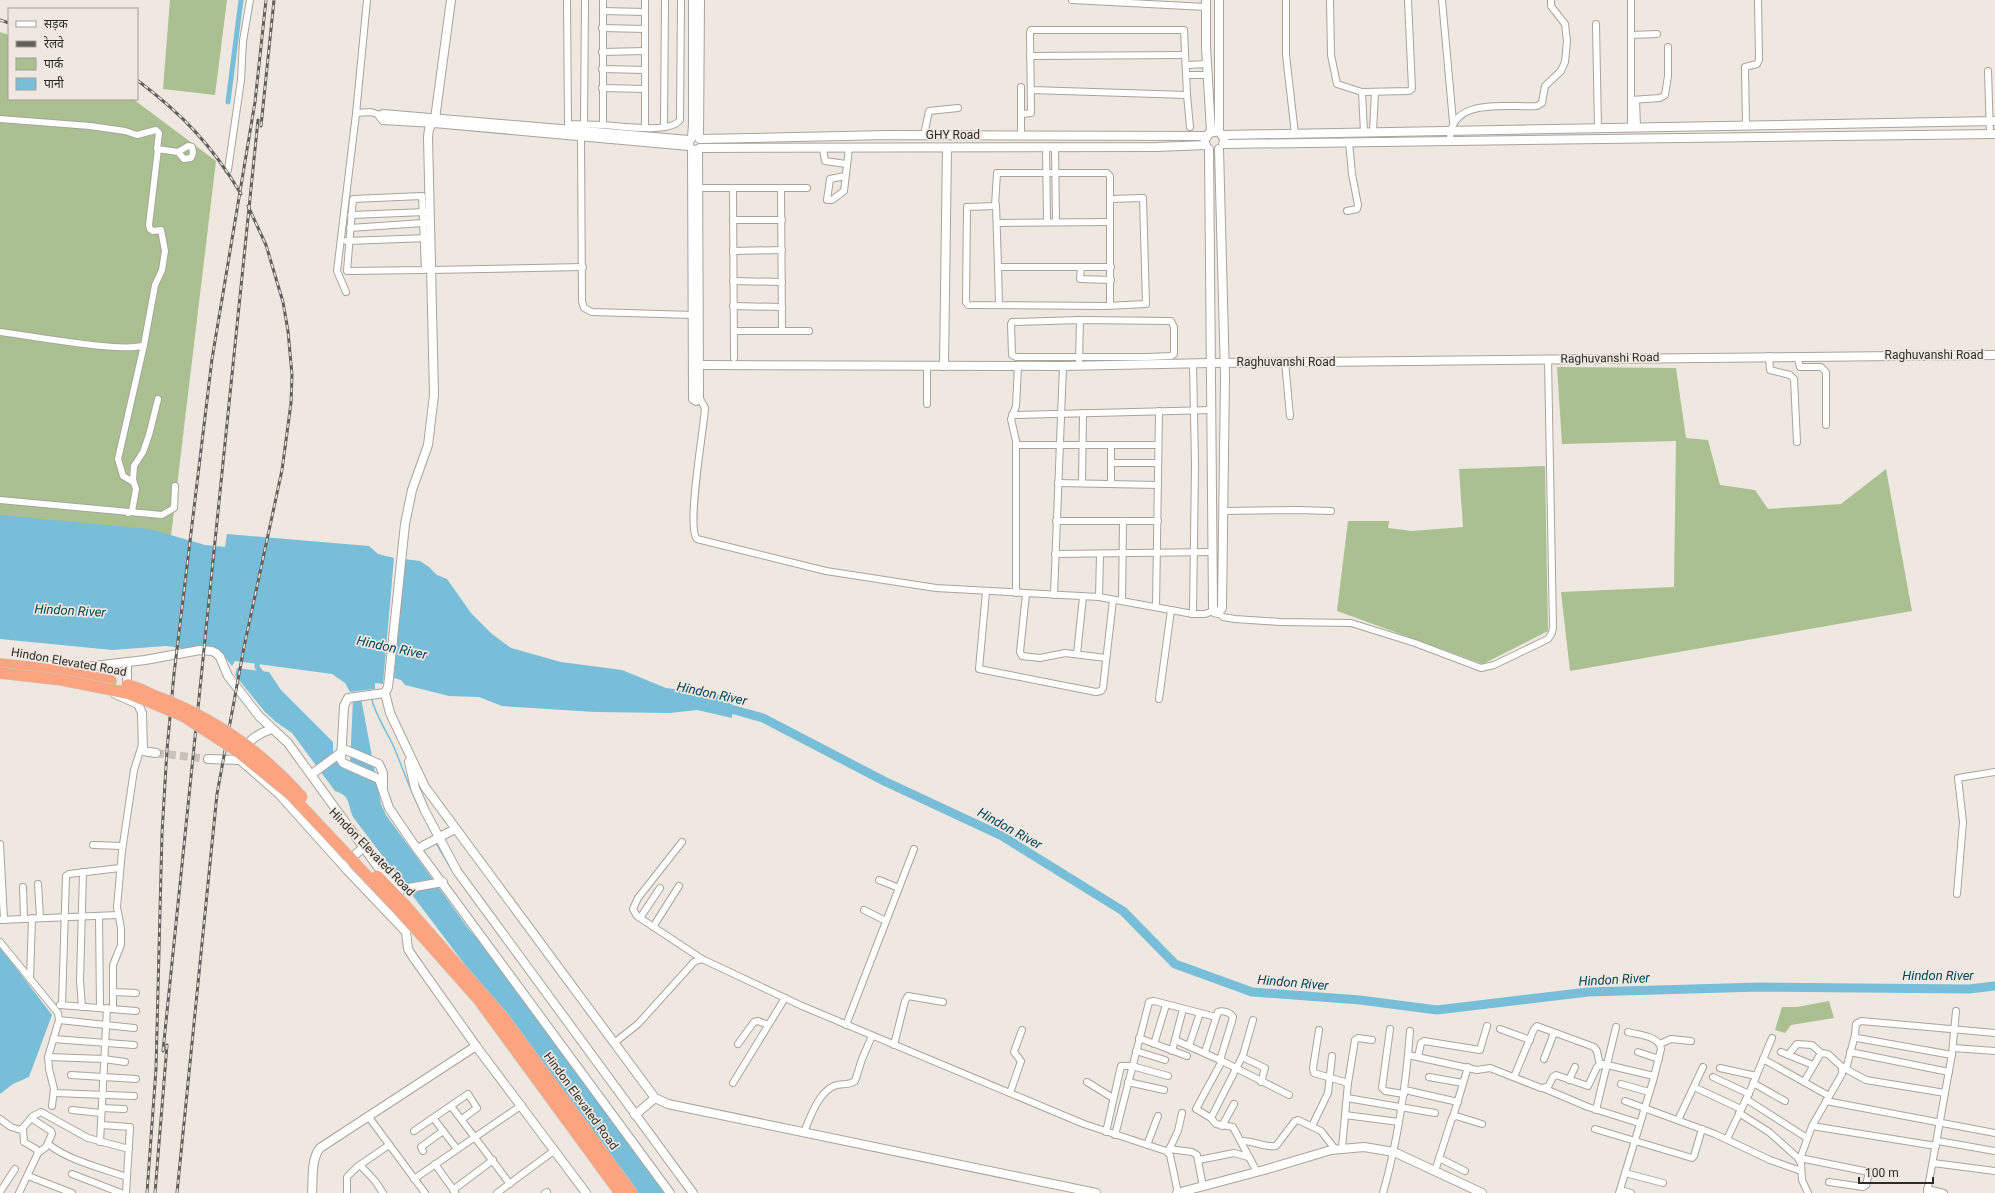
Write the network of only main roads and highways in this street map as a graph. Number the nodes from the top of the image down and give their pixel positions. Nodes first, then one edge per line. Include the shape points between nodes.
1 (0, 664) edge
2 (0, 675) edge
3 (620, 1193) edge
4 (632, 1193) edge

1 - 4 highway, Hindon Elevated Road, bridge via 56,670 130,686 184,707 238,738 283,776 404,904 503,1017
2 - 3 highway, Hindon Elevated Road, bridge via 62,680 128,693 183,716 240,753 290,794 478,999

